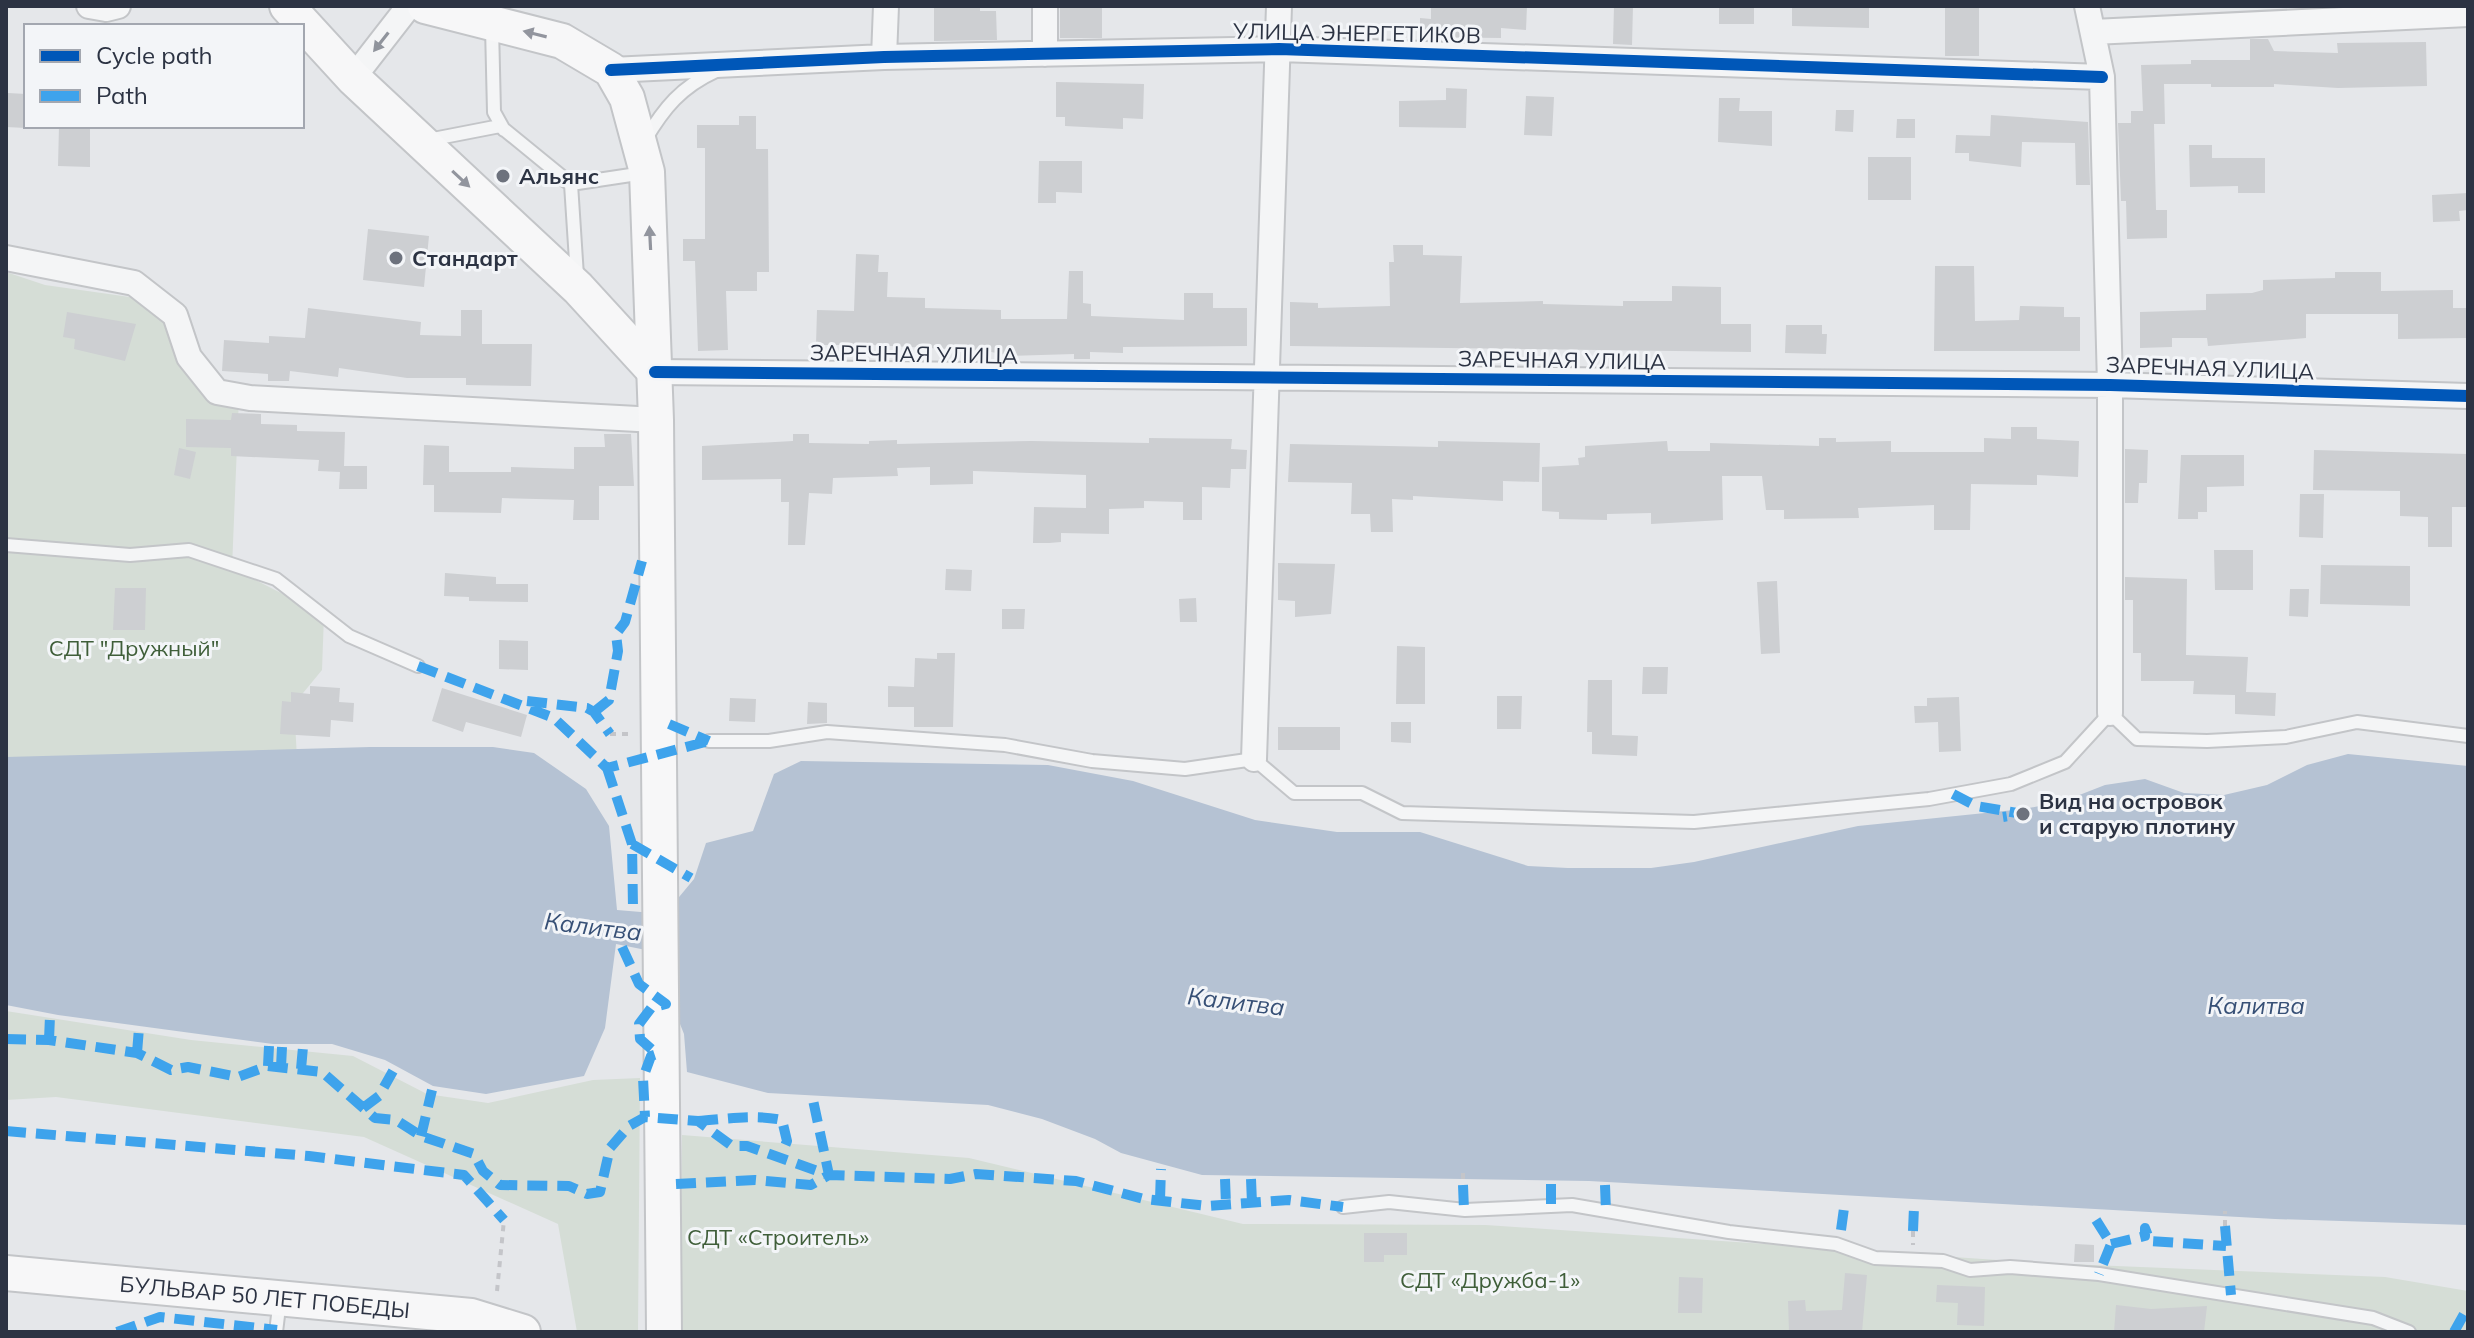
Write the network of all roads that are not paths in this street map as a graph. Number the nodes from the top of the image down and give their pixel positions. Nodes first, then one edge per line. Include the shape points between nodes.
1 (89, 6) edge
2 (118, 6) edge
3 (287, 6) edge
4 (409, 6) edge
5 (425, 6) edge
6 (886, 6) edge
7 (1045, 6) edge
8 (1279, 6) edge
9 (2087, 6) edge
10 (2468, 14) edge
11 (492, 23) junction
12 (304, 24) edge
13 (304, 25) edge
14 (2093, 32) junction
15 (1279, 49) junction
16 (1045, 54) junction
17 (884, 57) junction
18 (730, 64) junction
19 (611, 70) junction
20 (2102, 77) junction
21 (353, 78) junction
22 (500, 126) junction
23 (421, 142) junction
24 (644, 159) junction
25 (571, 184) junction
26 (6, 258) edge
27 (578, 288) junction
28 (653, 301) junction
29 (611, 324) junction
30 (655, 372) junction
31 (1268, 377) junction
32 (2110, 385) junction
33 (2468, 396) edge
34 (656, 420) junction
35 (6, 545) edge
36 (418, 666) dead end
37 (2110, 713) junction
38 (2468, 736) edge
39 (709, 741) dead end
40 (1254, 759) junction
41 (1343, 1207) dead end
42 (6, 1273) edge
43 (278, 1316) edge
44 (523, 1332) edge
45 (664, 1332) edge
46 (2409, 1332) edge

1 - 2 street
3 - 12 main road
4 -> 21 street
5 - 11 main road
6 - 17 street
7 - 16 street
8 - 15 street
9 - 14 street
10 - 14 street
19 -> 11 main road via 562,41
11 - 22 lane via 494,112
13 - 21 main road
14 - 20 street
15 - 16 street, УЛИЦА ЭНЕРГЕТИКОВ
15 - 20 street, УЛИЦА ЭНЕРГЕТИКОВ
15 - 31 street
16 - 17 street, УЛИЦА ЭНЕРГЕТИКОВ
17 - 18 street, УЛИЦА ЭНЕРГЕТИКОВ
18 - 19 street, УЛИЦА ЭНЕРГЕТИКОВ
18 - 24 lane via 689,84 662,110
19 - 24 main road via 627,98
20 - 32 street
21 - 23 main road
22 - 23 lane
22 - 25 lane via 542,167
23 -> 27 main road
24 - 25 lane
28 -> 24 main road
25 - 27 lane
26 - 34 street via 134,283 175,315 189,357 217,392
27 - 29 main road
28 - 29 street
28 - 30 main road
29 - 30 main road
30 - 31 street, ЗАРЕЧНАЯ УЛИЦА
30 - 34 main road
31 - 32 street, ЗАРЕЧНАЯ УЛИЦА
31 - 40 street
32 - 33 street, ЗАРЕЧНАЯ УЛИЦА
32 - 37 street
34 - 45 main road via 650,729
35 - 36 lane via 130,555 189,550 276,579 349,636
37 - 38 lane via 2137,739 2286,737 2357,722
37 - 40 lane via 2065,762 2011,784 1929,799 1694,822 1402,813 1362,793 1294,793
39 - 40 lane via 769,741 827,732 1005,745 1092,761 1185,769
41 - 46 lane via 1389,1202 1465,1210 1572,1205 1836,1244 1875,1258 1943,1261 1970,1270 2010,1267 2099,1274 2373,1318
42 - 43 main road, БУЛЬВАР 50 ЛЕТ ПОБЕДЫ
43 - 44 main road, БУЛЬВАР 50 ЛЕТ ПОБЕДЫ via 471,1316

